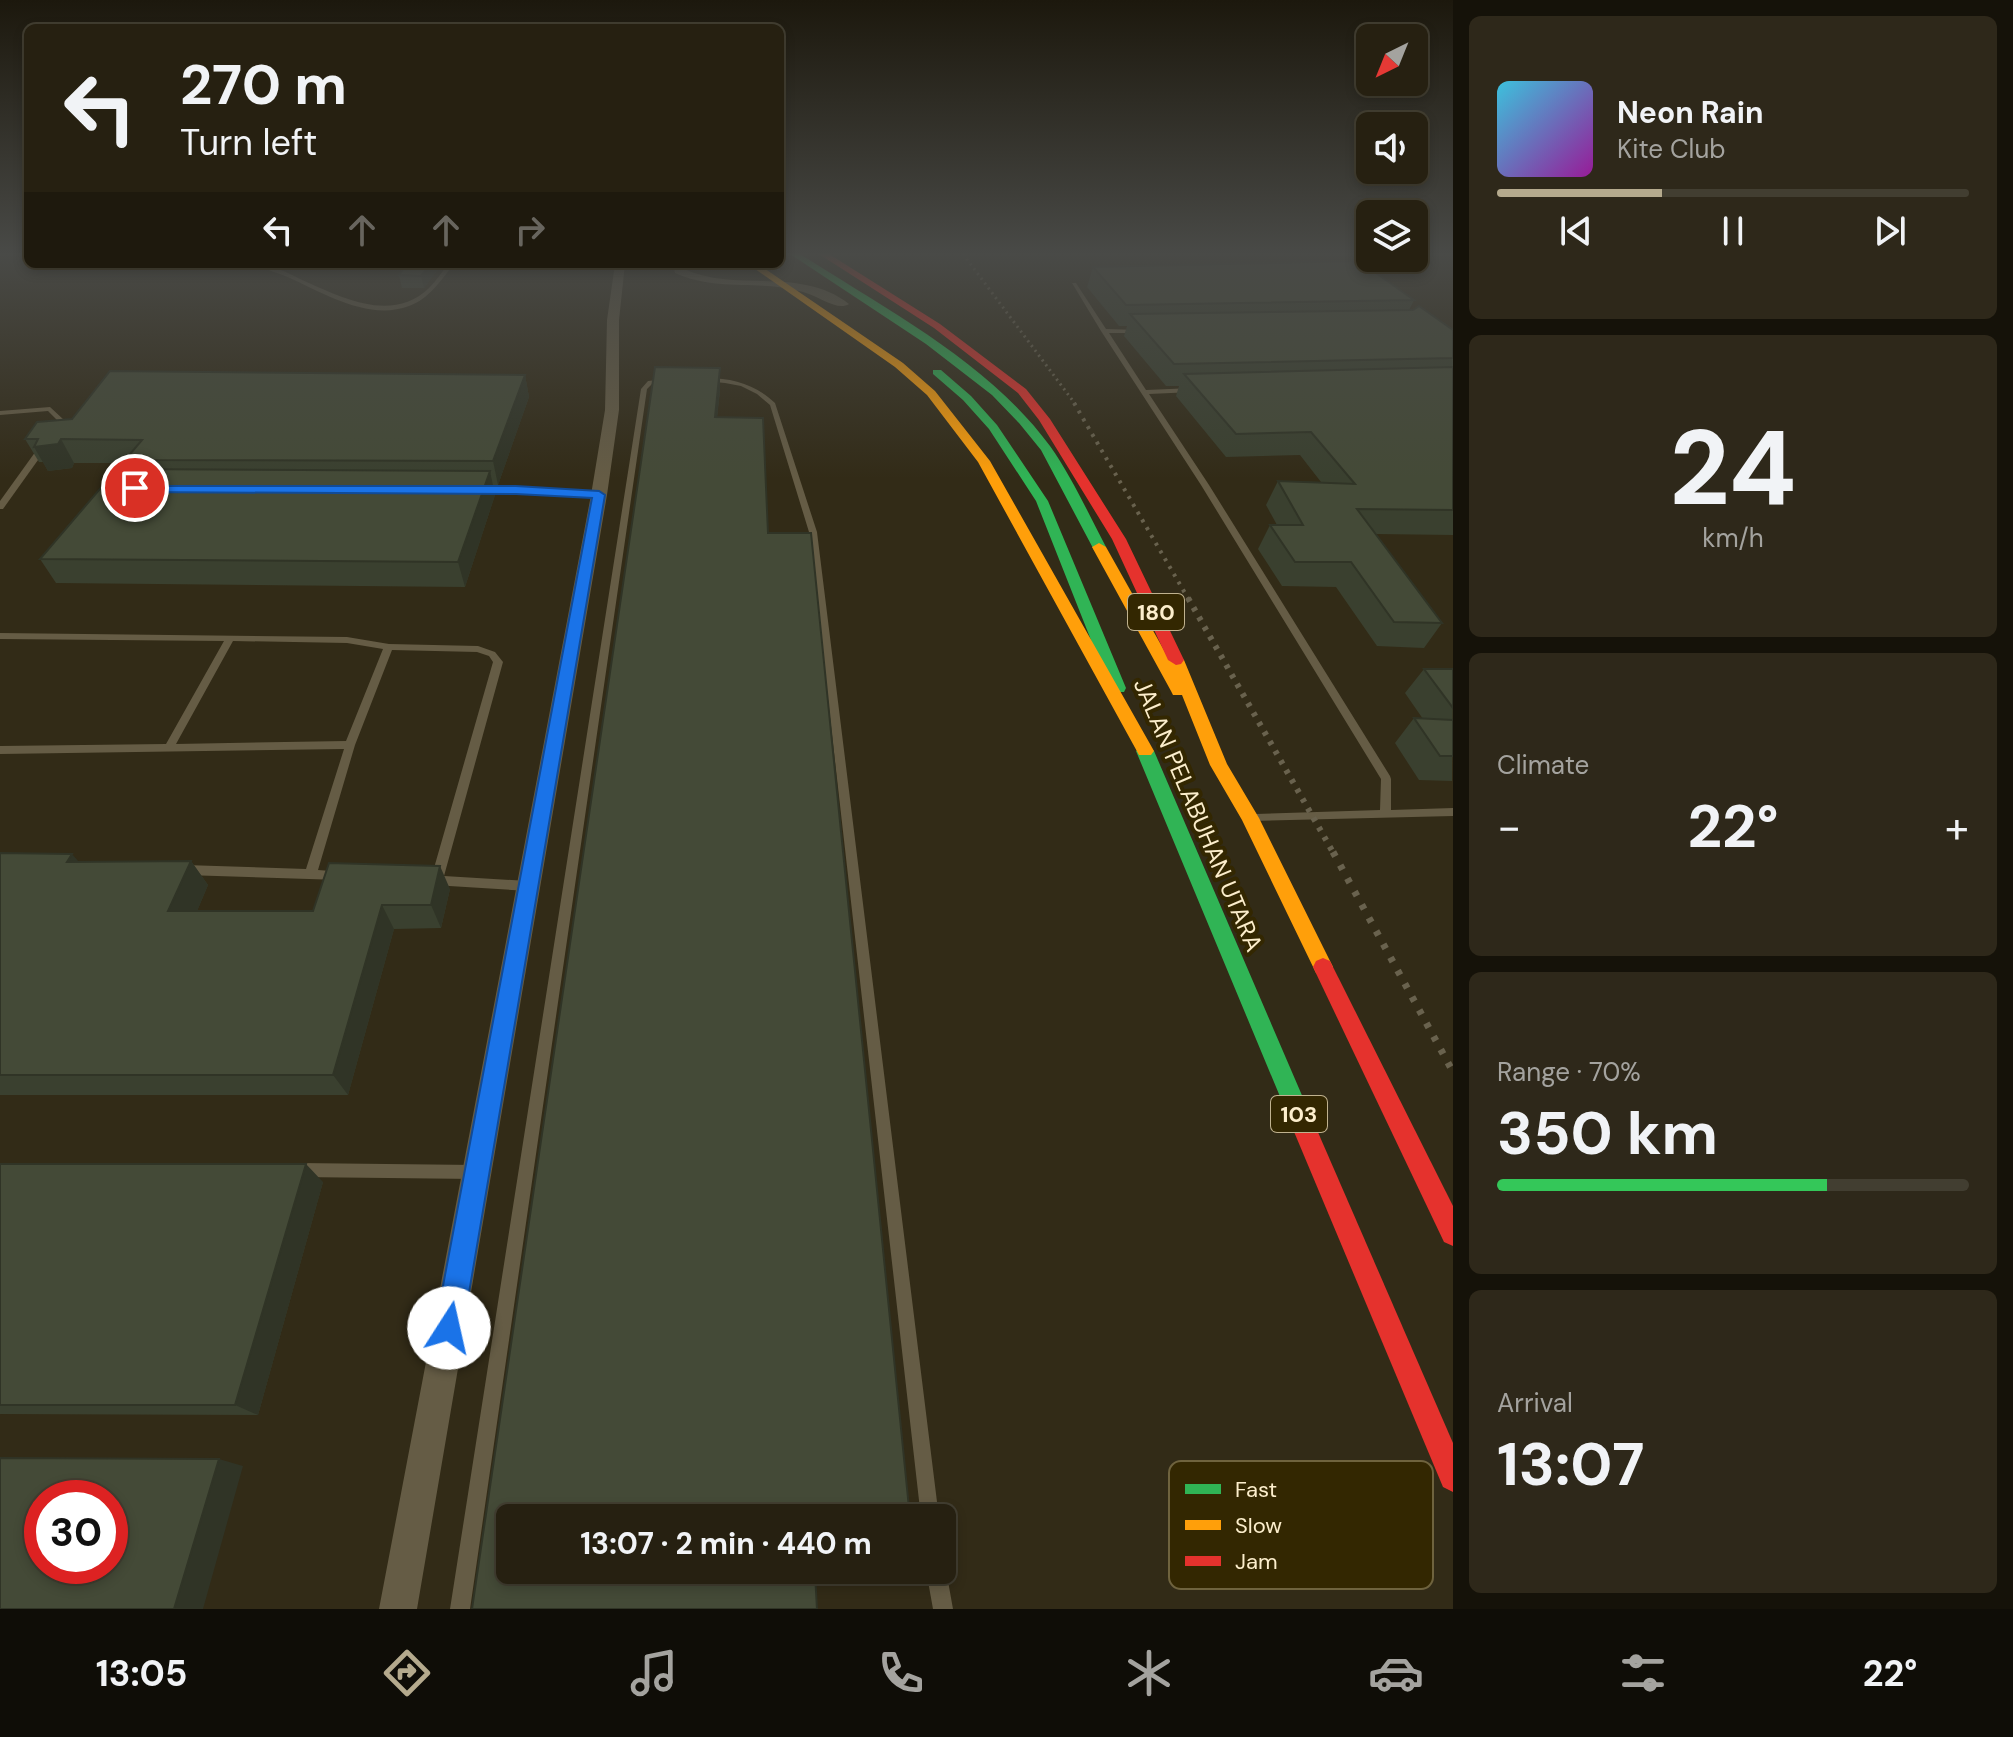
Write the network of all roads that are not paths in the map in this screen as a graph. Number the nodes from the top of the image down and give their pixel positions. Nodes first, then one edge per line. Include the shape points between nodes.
1 (613, 329) edge
2 (847, 329) edge
3 (879, 329) edge
4 (907, 329) edge
5 (941, 329) edge
6 (1104, 331) joint
7 (1151, 331) edge
8 (1207, 390) edge
9 (1145, 392) junction
10 (0, 413) edge
11 (468, 490) edge
12 (599, 495) junction
13 (0, 507) edge
14 (0, 636) edge
15 (230, 638) junction
16 (389, 647) junction
17 (350, 745) junction
18 (169, 747) junction
19 (0, 750) edge
20 (1144, 750) junction
21 (1219, 765) junction
22 (1453, 812) edge
23 (1385, 814) junction
24 (1250, 818) junction
25 (166, 870) edge
26 (311, 873) junction
27 (358, 876) edge
28 (421, 879) edge
29 (437, 880) junction
30 (528, 886) junction
31 (286, 1170) edge
32 (477, 1172) junction
33 (1453, 1233) edge
34 (1453, 1477) edge
35 (928, 1504) edge
36 (939, 1584) edge
37 (398, 1609) edge
38 (460, 1609) edge
39 (943, 1609) edge

1 - 12 street via 612,410
2 - 20 main road via 931,393 984,461
3 - 20 main road, JALAN PELABUHAN UTARA / 103 via 967,398 1015,456 1042,501
4 - 21 main road, JALAN PELABUHAN UTARA via 970,371 1045,448
5 - 21 main road, 180 via 1022,391 1075,468 1119,539 1158,618
6 - 7 lane
6 - 9 lane
8 - 9 lane
9 - 23 lane via 1386,779
10 - 13 lane via 50,409 61,420
11 - 12 lane
12 - 30 street
14 - 15 lane
15 - 16 lane via 347,640
15 - 18 lane
16 - 17 lane
16 - 29 lane via 478,649 498,662
17 - 18 lane
17 - 26 lane
18 - 19 lane
20 - 34 main road, JALAN PELABUHAN UTARA / 103
21 - 24 main road, JALAN PELABUHAN UTARA
22 - 23 lane
23 - 24 lane
24 - 33 main road, JALAN PELABUHAN UTARA
25 - 26 lane
26 - 27 lane
28 - 29 lane
29 - 30 lane
30 - 32 street
31 - 32 lane
32 - 37 street
35 - 38 lane via 813,532 773,404 756,390 730,381 650,382 644,389
36 - 39 lane

